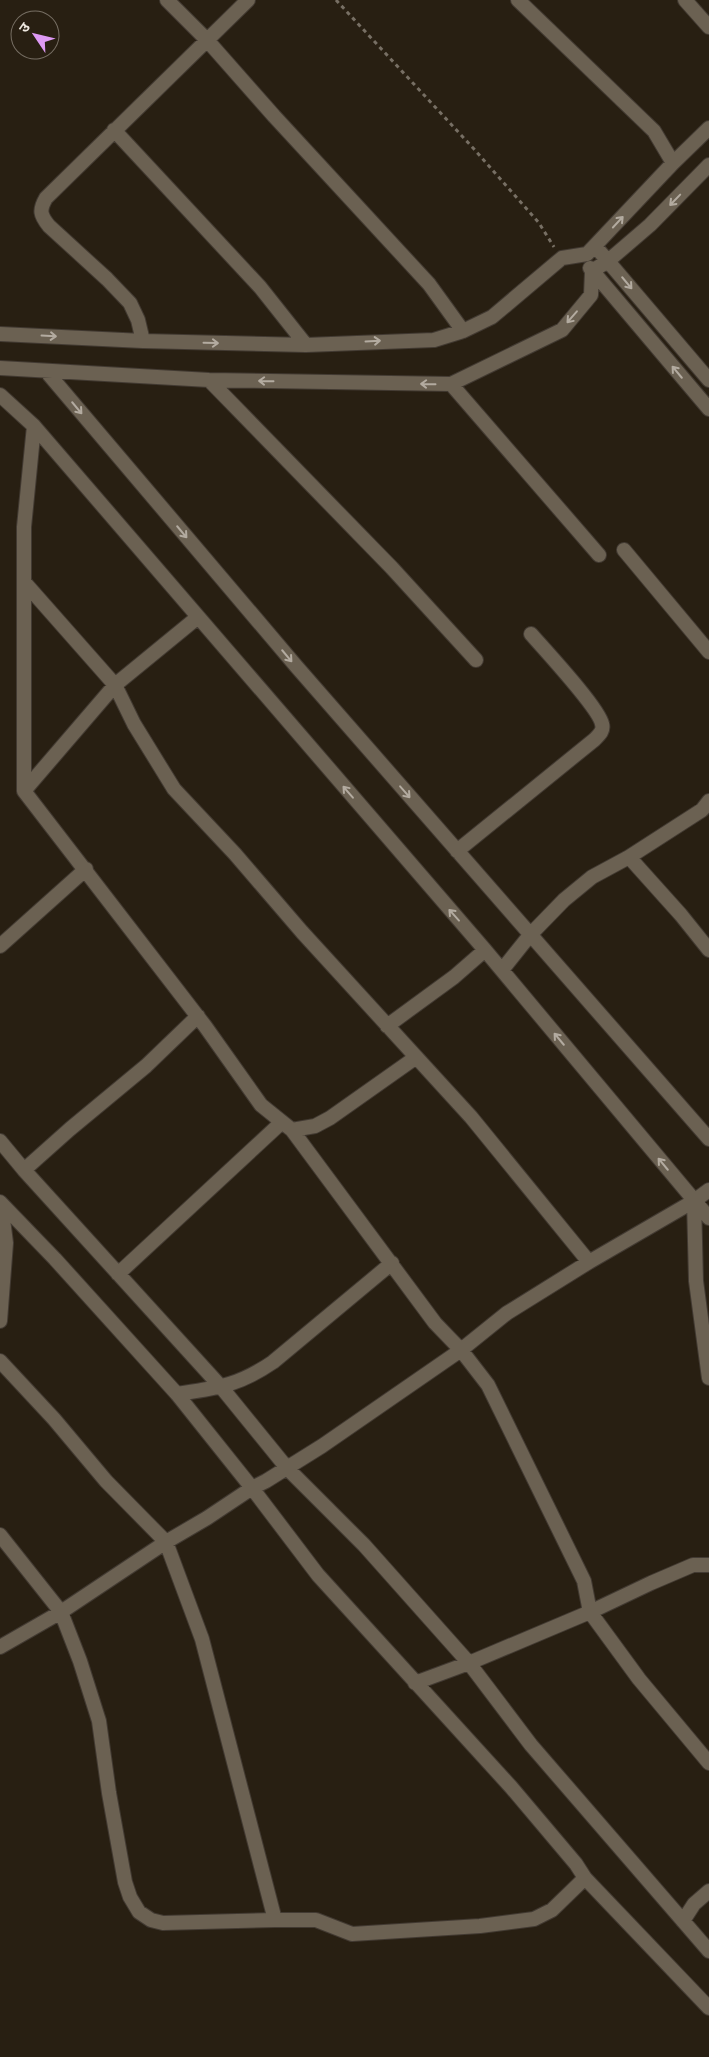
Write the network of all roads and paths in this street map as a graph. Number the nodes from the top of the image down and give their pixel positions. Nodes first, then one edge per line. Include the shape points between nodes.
1 (167, 0) edge
2 (248, 0) edge
3 (336, 0) edge
4 (518, 0) edge
5 (685, 0) edge
6 (709, 27) edge
7 (207, 40) junction
8 (709, 128) edge
9 (114, 130) junction
10 (673, 163) junction
11 (709, 165) edge
12 (595, 246) junction
13 (580, 256) junction
14 (562, 258) junction
15 (608, 261) junction
16 (592, 271) junction
17 (463, 331) junction
18 (0, 334) edge
19 (143, 341) junction
20 (306, 345) junction
21 (0, 368) edge
22 (46, 371) junction
23 (208, 380) junction
24 (709, 380) edge
25 (451, 384) junction
26 (0, 395) edge
27 (709, 409) edge
28 (34, 426) junction
29 (624, 550) dead end
30 (599, 555) dead end
31 (25, 582) junction
32 (198, 617) junction
33 (531, 634) dead end
34 (709, 652) edge
35 (476, 660) dead end
36 (115, 685) junction
37 (24, 791) junction
38 (707, 809) edge
39 (457, 851) junction
40 (629, 857) junction
41 (86, 870) junction
42 (530, 935) junction
43 (0, 946) edge
44 (485, 950) junction
45 (709, 950) edge
46 (502, 970) junction
47 (198, 1016) junction
48 (387, 1026) junction
49 (415, 1058) junction
50 (287, 1126) junction
51 (709, 1139) edge
52 (0, 1141) edge
53 (24, 1170) junction
54 (709, 1190) edge
55 (694, 1201) junction
56 (0, 1203) edge
57 (709, 1218) edge
58 (589, 1262) junction
59 (392, 1263) junction
60 (118, 1274) junction
61 (0, 1321) edge
62 (460, 1350) junction
63 (0, 1361) edge
64 (709, 1378) edge
65 (222, 1388) junction
66 (177, 1394) junction
67 (287, 1468) junction
68 (252, 1488) junction
69 (0, 1535) edge
70 (166, 1542) junction
71 (709, 1565) edge
72 (61, 1612) junction
73 (590, 1612) junction
74 (0, 1646) edge
75 (469, 1664) junction
76 (415, 1683) junction
77 (709, 1764) edge
78 (585, 1878) junction
79 (709, 1890) edge
80 (275, 1920) junction
81 (683, 1921) junction
82 (709, 1951) edge
83 (709, 2008) edge

1 - 7 street
2 - 7 street
3 - 14 path via 474,149 539,224
4 - 10 street via 654,132
5 - 6 street
7 - 9 street
7 - 17 street via 429,284
8 - 10 street
9 - 19 street via 46,198 40,207 41,216 130,303
9 - 20 street via 260,287
12 -> 10 street
11 -> 15 street via 650,225
12 - 13 street
12 - 15 street
13 - 14 street
13 - 16 street
14 - 17 street via 492,317
15 - 16 street
15 -> 24 street
16 -> 25 street via 591,295 562,330
27 -> 16 street
20 -> 17 street via 434,340
18 -> 19 street
19 -> 20 street
21 - 22 street
22 - 23 street
22 -> 39 street
25 -> 23 street
23 - 35 street via 392,568
25 - 30 street
26 - 28 street
28 - 31 street via 24,526
28 - 32 street
29 - 34 street
31 - 36 street
31 - 37 street
32 - 36 street
44 -> 32 street
33 - 39 street via 592,707 602,723 602,732
36 - 37 street
36 - 48 street via 134,724 174,789
37 - 41 street
38 - 40 street
39 - 42 street
40 - 42 street via 592,877
40 - 45 street
41 - 43 street
41 - 47 street
42 - 46 street
42 - 51 street
44 - 46 street
44 - 48 street
55 -> 46 street
47 - 50 street via 261,1106
47 - 53 street via 146,1066
48 - 49 street
49 - 50 street via 315,1126
49 - 58 street via 471,1117
50 - 59 street
50 - 60 street
52 - 53 street
53 - 60 street
54 - 55 street
55 - 57 street
55 - 58 street
55 - 64 street via 696,1281
56 - 61 street via 6,1243
56 - 66 street
58 - 62 street via 507,1313
59 - 62 street via 435,1323
59 - 65 street via 273,1362 254,1375
60 - 65 street
62 - 67 street
62 - 73 street via 488,1385 521,1449 584,1582
63 - 70 street via 106,1481
65 - 66 street
65 - 67 street
66 - 68 street
67 - 68 street
67 - 75 street via 364,1545
68 - 70 street
68 - 76 street via 318,1575
69 - 72 street
70 - 72 street
70 - 80 street via 202,1639
71 - 73 street via 693,1565
72 - 74 street
72 - 80 street via 99,1721 125,1882 139,1912 164,1923
73 - 75 street
73 - 77 street via 639,1679
75 - 76 street
75 - 81 street via 531,1745
76 - 78 street via 511,1787
78 - 80 street via 552,1910 534,1919 480,1926 352,1934 316,1920
78 - 83 street
79 - 81 street
81 - 82 street

